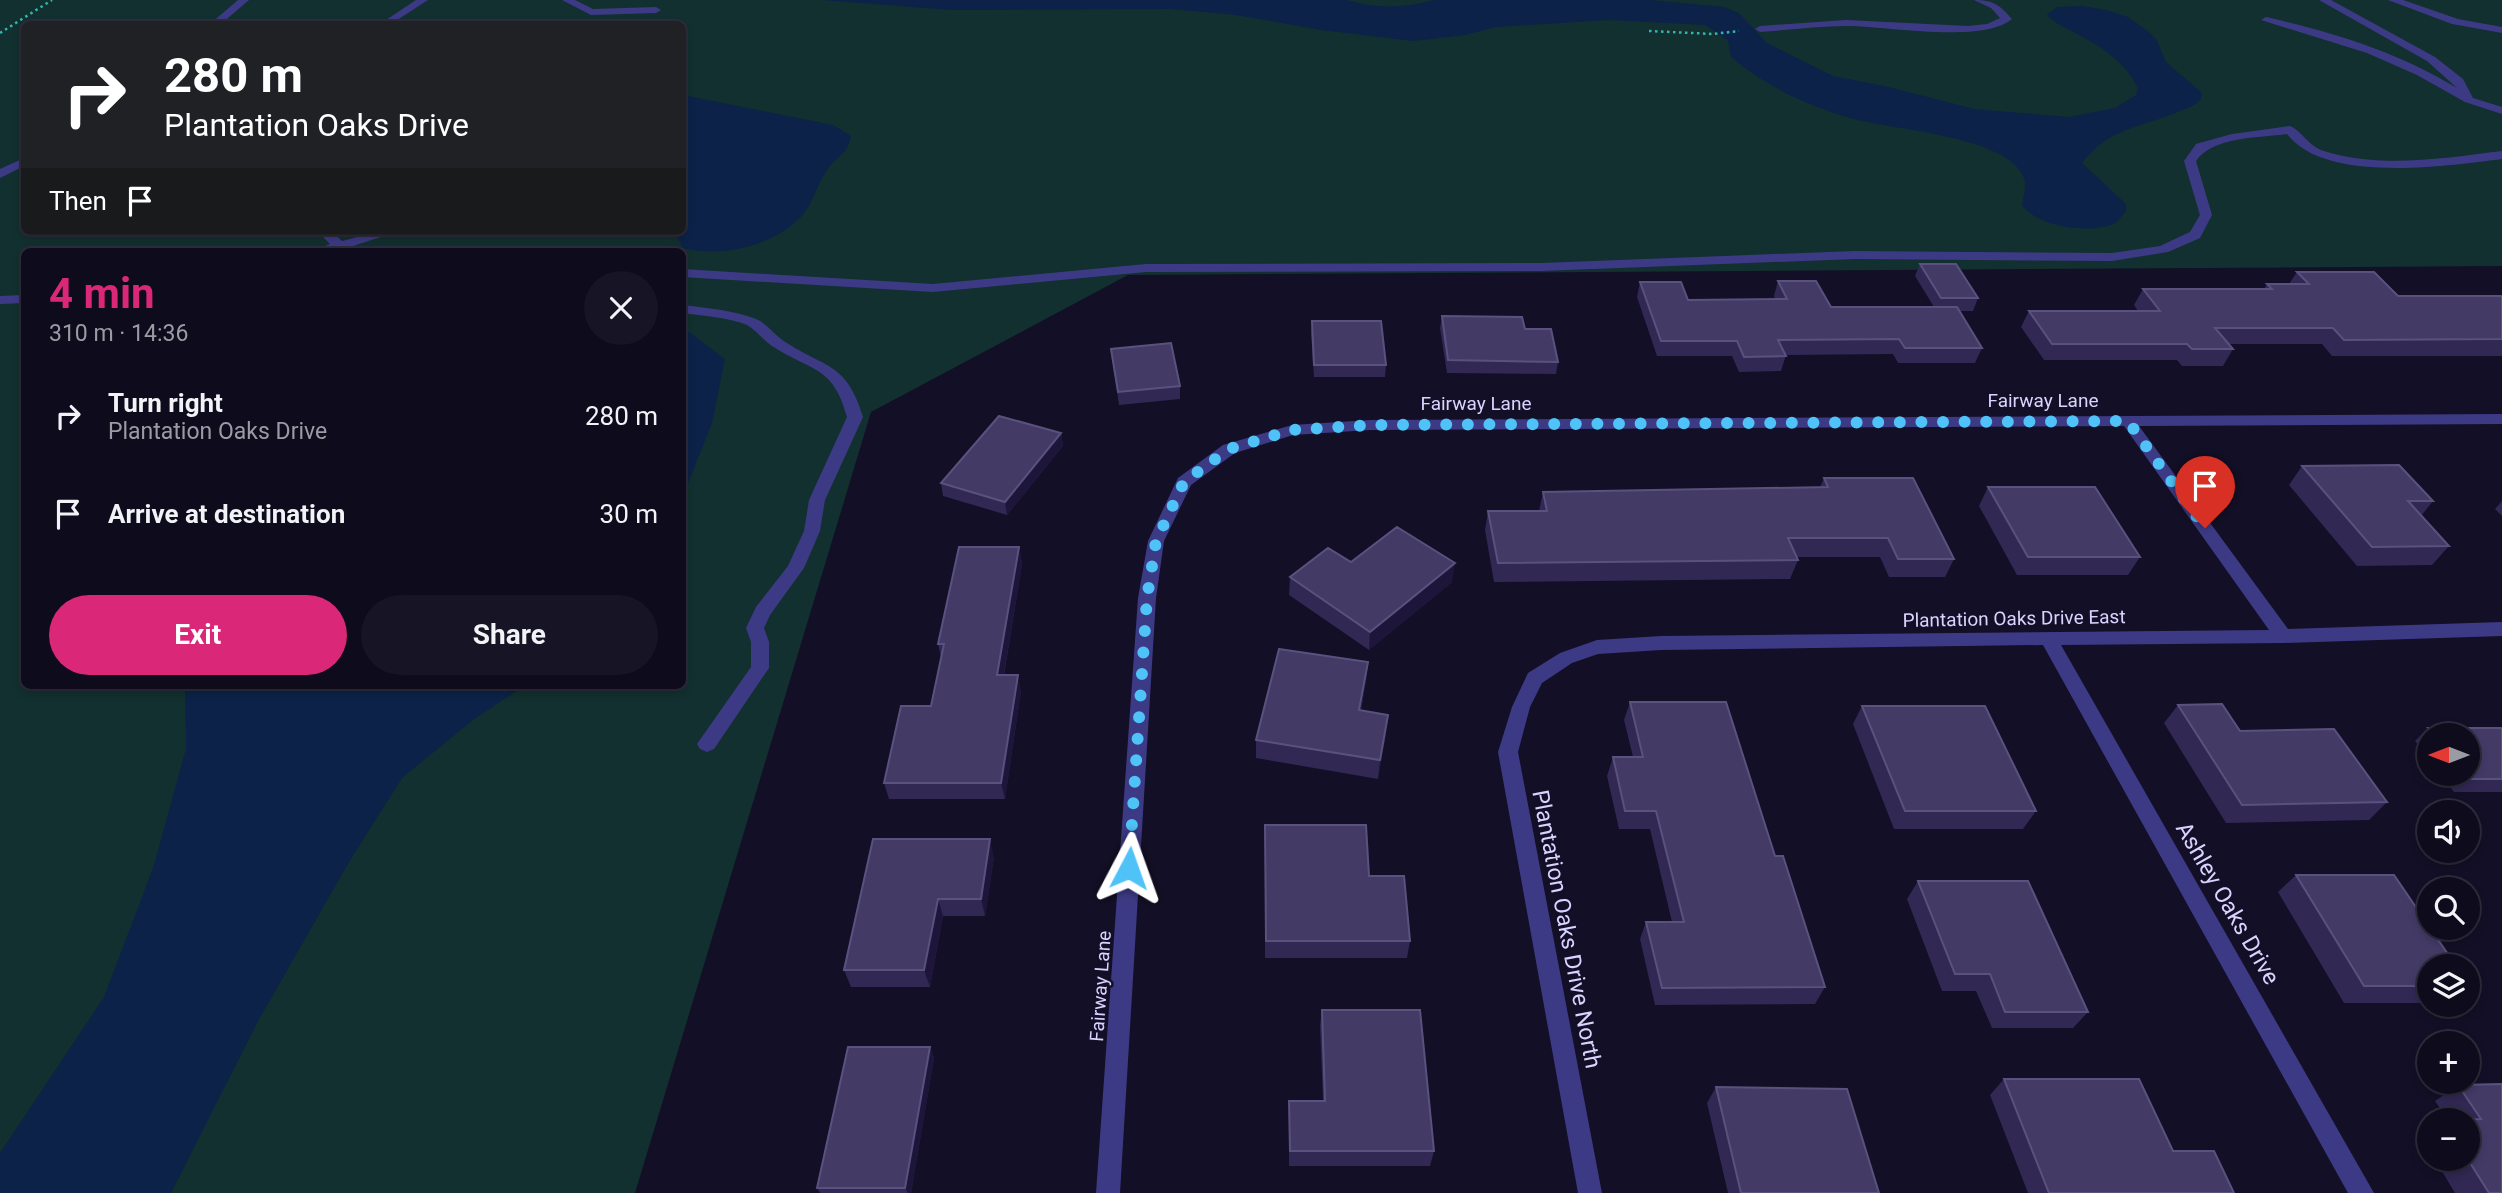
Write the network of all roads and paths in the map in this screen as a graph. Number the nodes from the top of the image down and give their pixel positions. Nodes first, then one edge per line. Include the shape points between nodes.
1 (52, 0) edge
2 (244, 0) edge
3 (423, 0) edge
4 (567, 0) edge
5 (1979, 0) edge
6 (2324, 0) edge
7 (2393, 0) edge
8 (656, 10) dead end
9 (2266, 20) dead end
10 (219, 21) edge
11 (390, 21) edge
12 (1760, 29) dead end
13 (2502, 30) edge
14 (1649, 31) dead end
15 (0, 33) edge
16 (1713, 34) dead end
17 (2469, 100) junction
18 (2502, 111) edge
19 (2502, 155) edge
20 (21, 164) edge
21 (0, 174) edge
22 (327, 235) edge
23 (377, 236) dead end
24 (342, 248) edge
25 (346, 248) edge
26 (686, 273) edge
27 (0, 293) edge
28 (21, 299) edge
29 (0, 300) edge
30 (686, 310) edge
31 (2502, 419) edge
32 (2128, 421) junction
33 (2502, 629) edge
34 (2283, 636) junction
35 (2048, 638) junction
36 (1535, 678) joint
37 (708, 744) dead end
38 (1108, 1193) edge
39 (1590, 1193) edge
40 (2362, 1193) edge

1 - 15 path
2 - 10 street
3 - 11 street
4 - 8 street via 591,12
5 - 12 street via 1995,6 2007,19 1968,29 1846,23
6 - 17 street via 2431,59 2459,81
7 - 13 street via 2456,22
9 - 17 street via 2318,31 2390,58
14 - 16 path
17 - 18 street
19 - 26 street via 2387,164 2318,152 2301,144 2290,130 2232,138 2200,147 2190,162 2206,215 2195,235 2163,249 2112,257 1855,255 1541,267 1146,268 933,288
20 - 21 street
22 - 24 street
23 - 25 street
27 - 29 street
28 - 29 street
30 - 37 street via 754,323 776,342 836,376 848,393 855,417 817,500 812,531 795,568 755,628 760,668
31 - 32 street, Fairway Lane
32 - 34 street
32 - 38 street, Fairway Lane via 1370,425 1292,430 1229,449 1184,482 1156,541 1147,598
33 - 34 street, Plantation Oaks Drive East
34 - 35 street, Plantation Oaks Drive East
35 - 36 street, Plantation Oaks Drive East via 1597,647 1566,657
35 - 40 street, Ashley Oaks Drive
36 - 39 street, Plantation Oaks Drive North via 1521,706 1508,752

